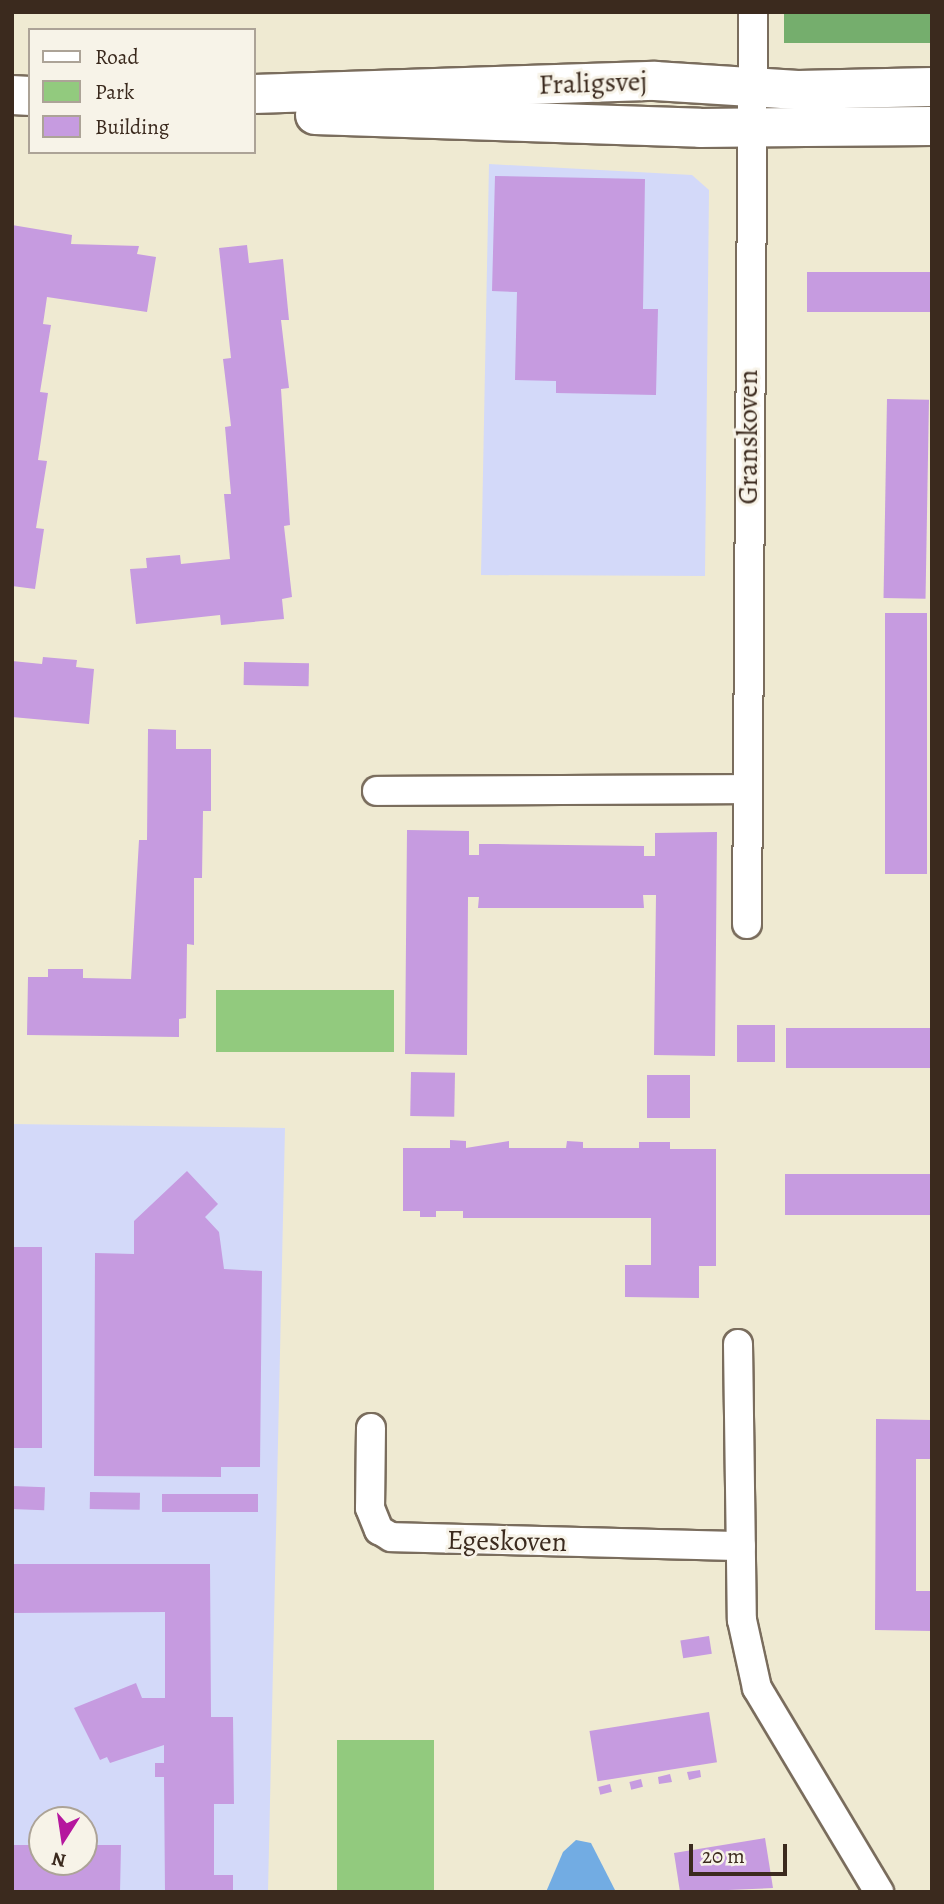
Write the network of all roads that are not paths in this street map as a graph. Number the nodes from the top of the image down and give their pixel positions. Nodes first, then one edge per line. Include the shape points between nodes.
1 (753, 12) edge
2 (753, 85) junction
3 (932, 87) edge
4 (256, 93) edge
5 (256, 109) edge
6 (932, 126) edge
7 (751, 127) junction
8 (747, 789) junction
9 (377, 791) dead end
10 (747, 924) dead end
11 (737, 1344) dead end
12 (371, 1428) dead end
13 (741, 1546) junction
14 (879, 1892) edge

1 - 2 street, Granskoven
2 - 3 street, Fraligsvej
2 - 4 street, Fraligsvej via 655,81
2 - 7 street, Granskoven
5 - 7 street, Fraligsvej
6 - 7 street, Fraligsvej
7 - 8 street, Granskoven
8 - 9 street
8 - 10 street, Granskoven
11 - 13 street
12 - 13 street, Egeskoven via 370,1508 379,1530 391,1537
13 - 14 street via 742,1620 757,1688

